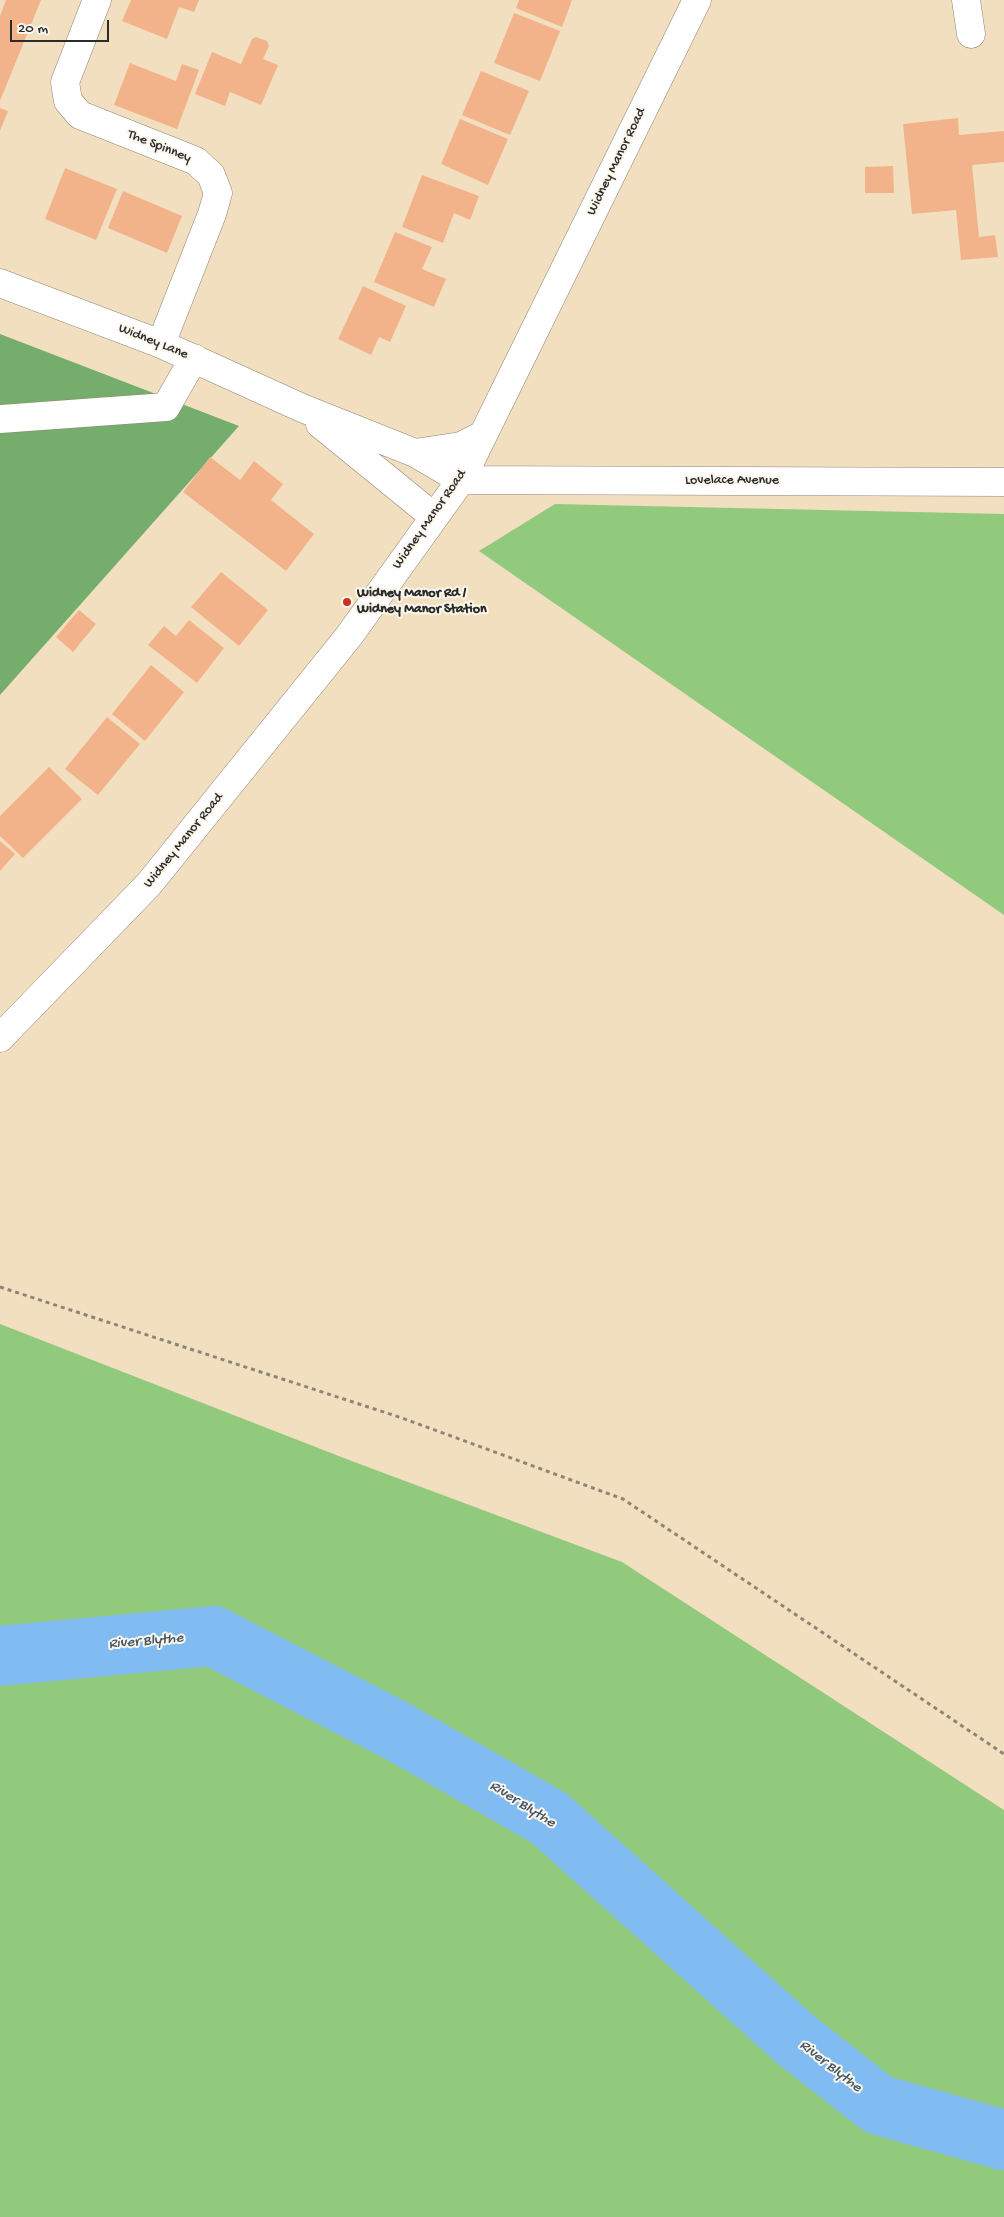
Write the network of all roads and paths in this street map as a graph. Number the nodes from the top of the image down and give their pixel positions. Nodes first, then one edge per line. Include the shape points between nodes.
1 (97, 0) edge
2 (697, 0) edge
3 (966, 0) edge
4 (971, 34) dead end
5 (0, 283) edge
6 (161, 344) junction
7 (194, 358) junction
8 (302, 408) junction
9 (0, 419) edge
10 (482, 435) junction
11 (415, 453) junction
12 (460, 480) junction
13 (1004, 482) edge
14 (433, 516) junction
15 (0, 1038) edge
16 (0, 1287) edge
17 (1004, 1754) edge

1 - 6 street, The Spinney via 65,82 68,101 80,114 196,161 211,175 218,193
2 - 10 street, Widney Manor Road
3 - 4 street
5 - 6 street, Widney Lane
6 - 7 street, Widney Lane
7 - 8 street, Widney Lane
7 - 9 street via 166,407
8 - 11 street, Widney Lane
8 - 14 street, Widney Lane
10 - 11 street via 461,446
10 - 12 street, Widney Manor Road
11 - 12 street, Widney Lane
12 - 13 street, Lovelace Avenue
12 - 14 street, Widney Manor Road
14 - 15 street, Widney Manor Road via 349,636 150,884
16 - 17 path via 402,1418 623,1499

